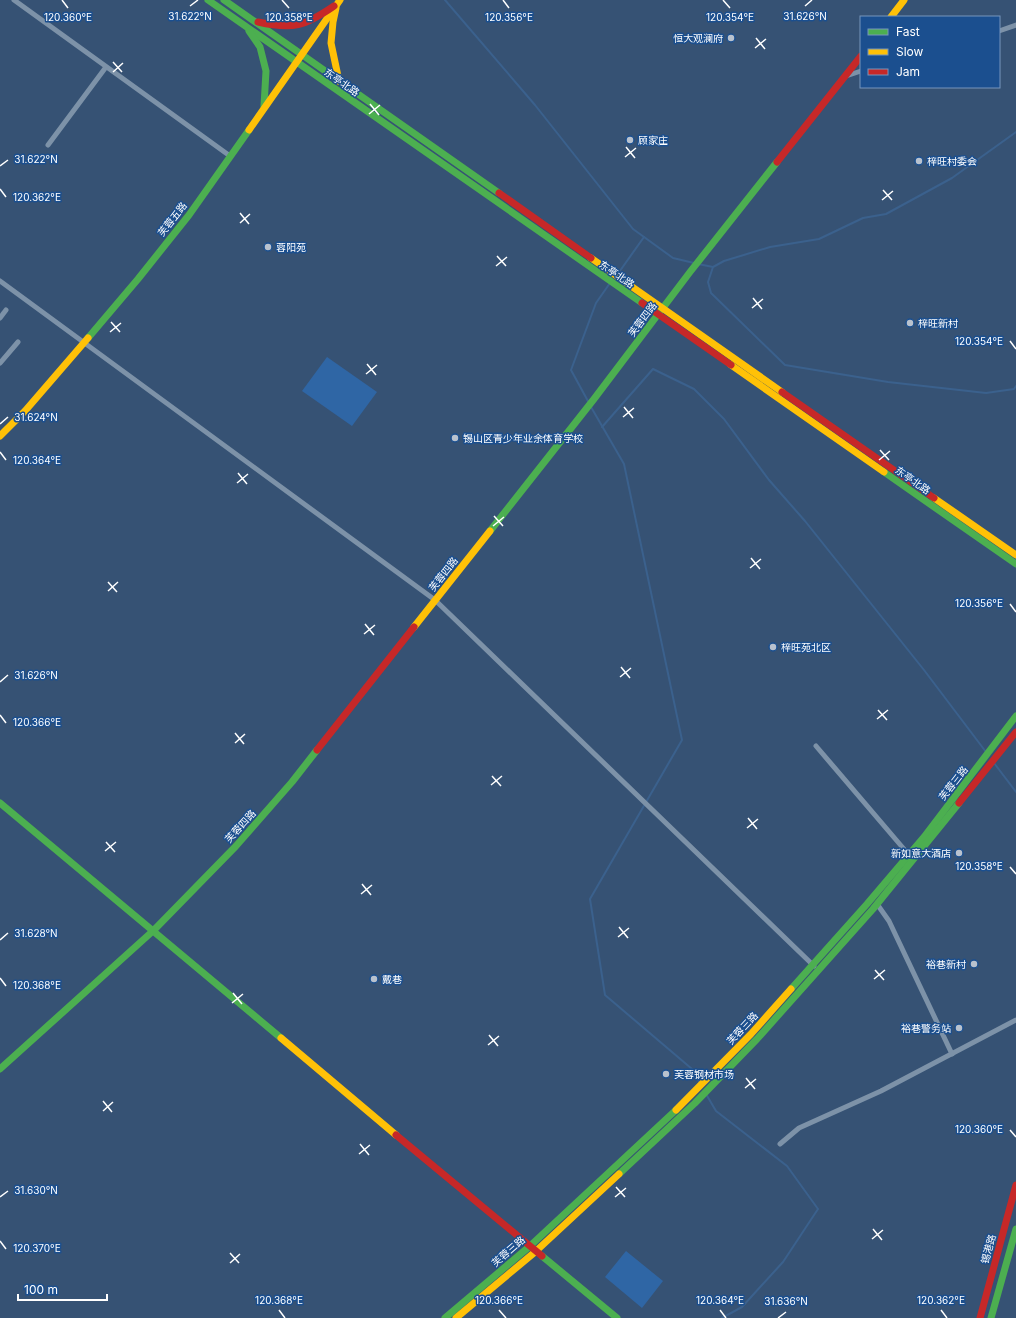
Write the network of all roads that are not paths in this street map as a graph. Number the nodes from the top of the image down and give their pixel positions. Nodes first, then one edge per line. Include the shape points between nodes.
1 (14, 0) edge
2 (208, 0) edge
3 (224, 0) edge
4 (904, 0) edge
5 (339, 2) edge
6 (892, 16) edge
7 (252, 20) junction
8 (1016, 26) edge
9 (247, 27) junction
10 (1000, 30) edge
11 (301, 54) junction
12 (860, 57) edge
13 (296, 61) junction
14 (106, 67) junction
15 (860, 71) edge
16 (846, 76) junction
17 (339, 81) junction
18 (264, 106) junction
19 (48, 145) dead end
20 (230, 156) junction
21 (0, 281) edge
22 (622, 285) junction
23 (663, 308) junction
24 (6, 310) dead end
25 (658, 314) junction
26 (0, 318) edge
27 (18, 342) dead end
28 (84, 343) junction
29 (0, 363) edge
30 (0, 436) edge
31 (1016, 555) edge
32 (1016, 564) edge
33 (435, 600) junction
34 (1016, 716) edge
35 (1016, 732) edge
36 (816, 746) dead end
37 (980, 770) junction
38 (0, 803) edge
39 (908, 855) junction
40 (877, 904) junction
41 (154, 930) junction
42 (816, 968) junction
43 (1016, 1020) edge
44 (952, 1054) junction
45 (0, 1069) edge
46 (780, 1144) dead end
47 (1016, 1185) edge
48 (1016, 1229) edge
49 (1014, 1247) edge
50 (532, 1249) junction
51 (445, 1318) edge
52 (456, 1318) edge
53 (617, 1318) edge
54 (980, 1318) edge
55 (992, 1318) edge

1 - 14 street
2 - 9 main road, 东亭北路
3 - 7 main road, 东亭北路
4 - 6 main road
5 - 7 main road via 315,19 294,26 274,26
5 - 11 main road, 芙蓉五路
5 - 17 main road via 333,22 331,43
7 - 11 main road, 东亭北路
8 - 10 street
9 - 13 main road, 东亭北路
9 - 18 main road via 260,47 266,71
11 - 13 main road, 芙蓉五路
11 - 17 main road, 东亭北路
12 - 16 main road, 芙蓉四路
13 - 18 main road, 芙蓉五路
13 - 22 main road, 东亭北路 via 605,278
14 - 19 street
14 - 20 street
15 - 16 street
16 - 23 main road, 芙蓉四路
17 - 22 main road, 东亭北路 via 610,270
18 - 20 main road, 芙蓉五路
20 - 28 main road, 芙蓉五路 via 189,215
21 - 28 street
22 - 23 main road, 东亭北路
22 - 25 main road, 东亭北路
23 - 25 main road, 芙蓉四路
23 - 31 main road, 东亭北路
24 - 26 street
25 - 32 main road, 东亭北路
25 - 33 main road, 芙蓉四路
27 - 29 street
28 - 30 main road, 芙蓉五路
28 - 33 street
33 - 41 main road, 芙蓉四路 via 292,782 236,846
33 - 42 street
34 - 37 main road, 芙蓉三路 via 997,740
35 - 37 main road, 芙蓉三路
36 - 39 street
37 - 39 main road, 芙蓉三路
37 - 40 main road, 芙蓉三路 via 929,842
38 - 41 main road
39 - 42 main road, 芙蓉三路
40 - 42 main road, 芙蓉三路
40 - 44 street via 889,921
41 - 45 main road, 芙蓉四路
41 - 50 main road
42 - 50 main road, 芙蓉三路 via 757,1038
43 - 44 street
44 - 46 street via 881,1091 799,1128
47 - 54 main road, 锡港路
48 - 49 main road
49 - 55 main road
50 - 51 main road, 芙蓉三路
50 - 52 main road, 芙蓉三路
50 - 53 main road

